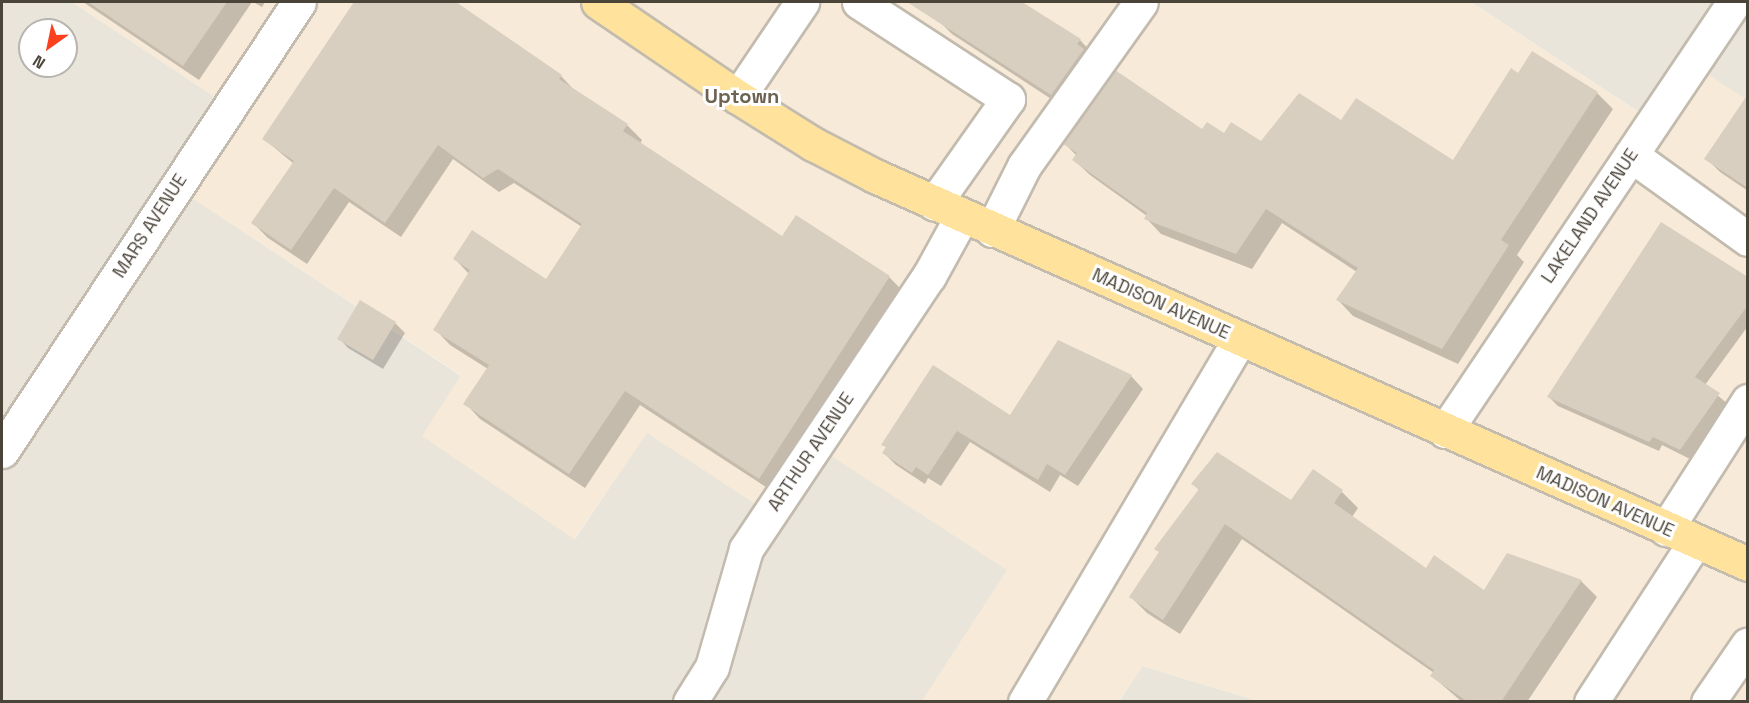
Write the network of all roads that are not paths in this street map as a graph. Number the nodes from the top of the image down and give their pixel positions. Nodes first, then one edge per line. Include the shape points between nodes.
1 (299, 2) edge
2 (598, 2) edge
3 (802, 2) edge
4 (860, 2) edge
5 (1141, 2) edge
6 (1734, 2) edge
7 (738, 98) junction
8 (1631, 155) junction
9 (948, 210) junction
10 (992, 230) junction
11 (1748, 239) edge
12 (1240, 339) junction
13 (1748, 401) edge
14 (1445, 431) junction
15 (2, 451) edge
16 (1666, 529) junction
17 (1695, 542) junction
18 (1748, 564) edge
19 (1748, 644) edge
20 (690, 702) edge
21 (1025, 702) edge
22 (1591, 702) edge
23 (1708, 702) edge

1 - 15 street, MARS AVENUE
2 - 7 main road, MADISON AVENUE
3 - 7 street
4 - 9 street, ARTHUR AVENUE via 1008,99
5 - 10 street via 1024,166
6 - 8 street, LAKELAND AVENUE
7 - 9 main road, MADISON AVENUE via 813,144
8 - 11 street
8 - 14 street, LAKELAND AVENUE
9 - 10 main road, MADISON AVENUE
9 - 20 street, ARTHUR AVENUE via 929,276 746,549 712,667
10 - 12 main road, MADISON AVENUE
12 - 14 main road, MADISON AVENUE
12 - 21 street
13 - 16 street
14 - 16 main road, MADISON AVENUE
16 - 17 main road, MADISON AVENUE
17 - 18 main road, MADISON AVENUE
17 - 22 street
19 - 23 street

